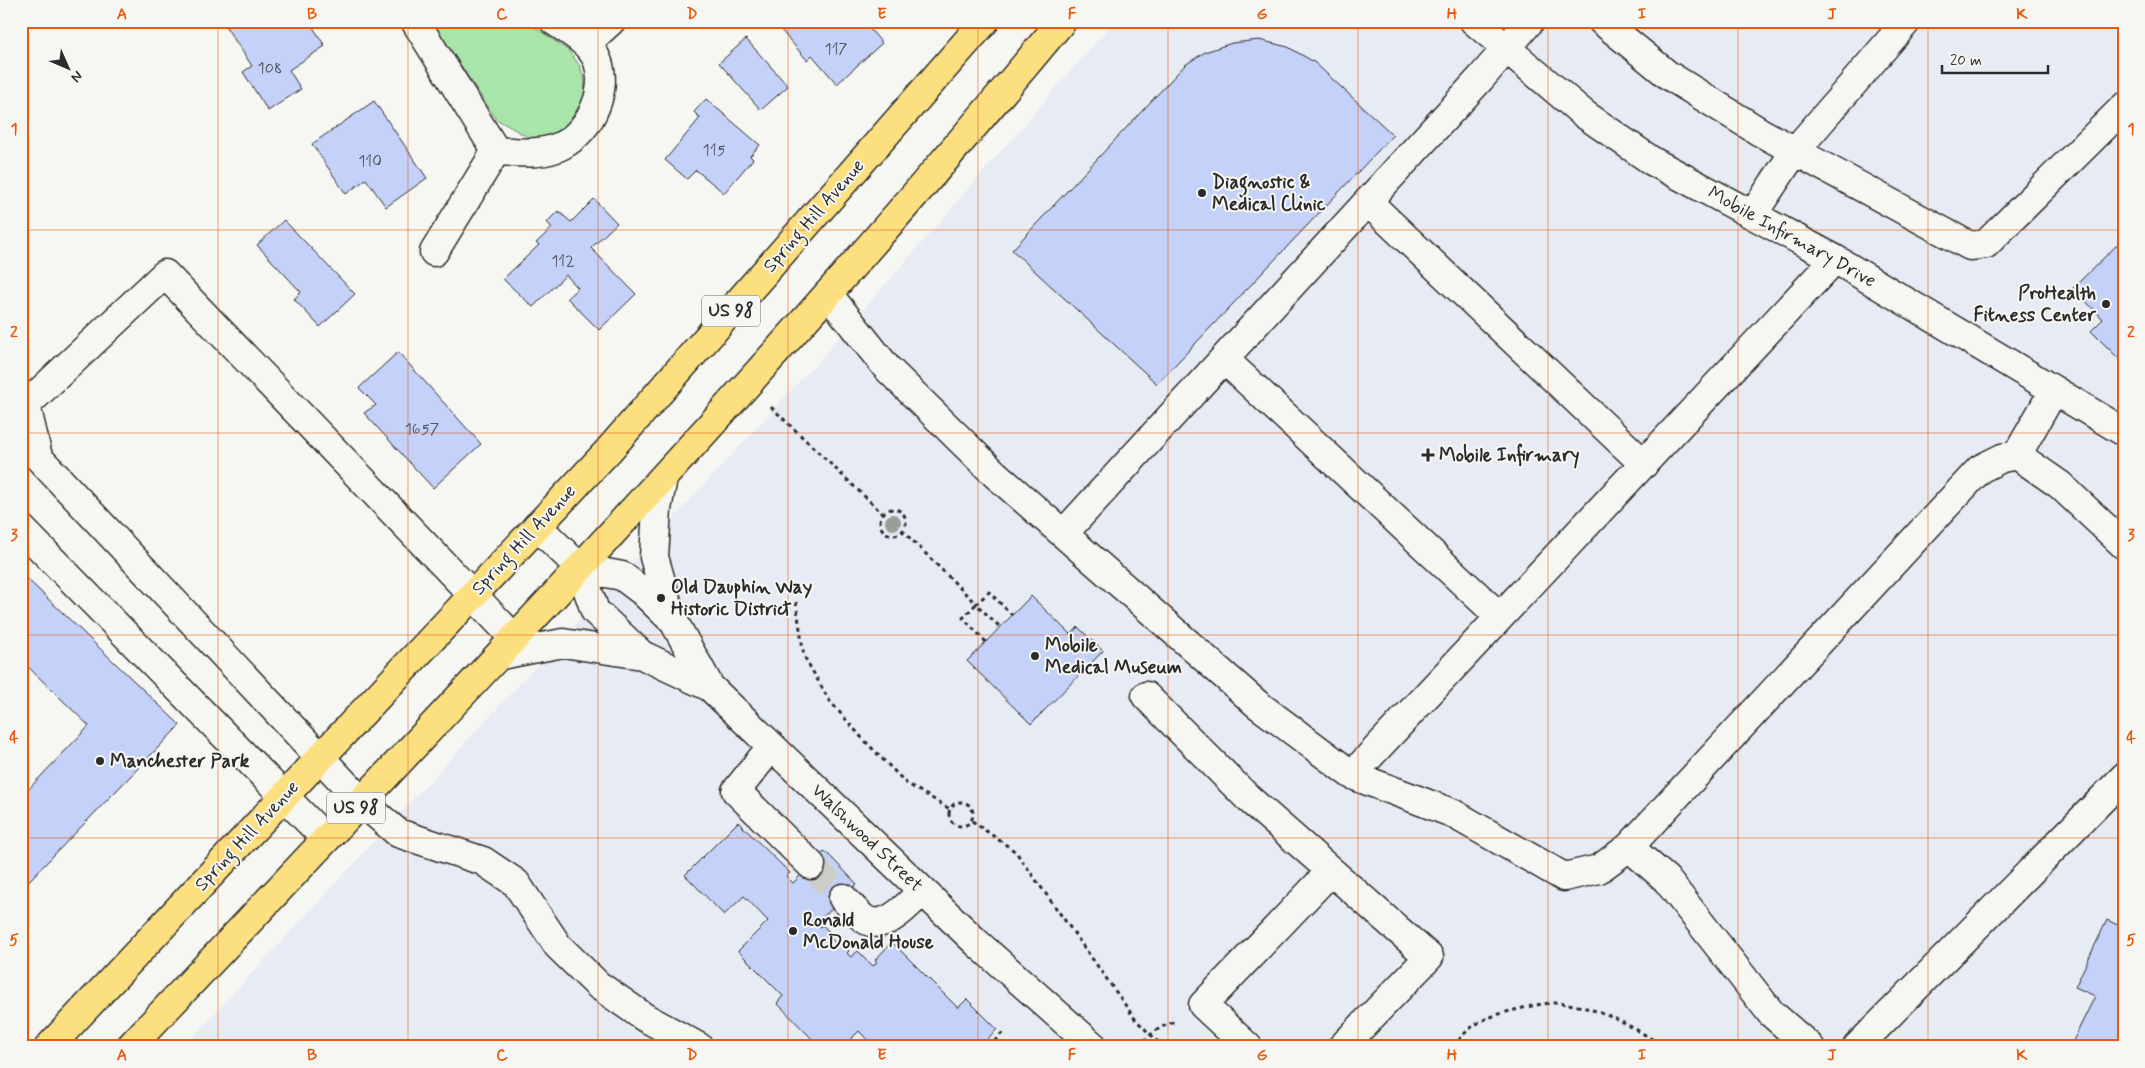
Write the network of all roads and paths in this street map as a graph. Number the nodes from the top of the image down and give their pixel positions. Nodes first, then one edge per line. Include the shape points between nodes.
1 (415, 21) edge
2 (554, 21) edge
3 (611, 21) edge
4 (986, 21) edge
5 (1062, 21) edge
6 (1474, 21) edge
7 (1530, 21) edge
8 (1602, 21) edge
9 (1907, 21) edge
10 (586, 43) junction
11 (1506, 50) junction
12 (2124, 107) edge
13 (496, 151) junction
14 (1795, 151) junction
15 (1368, 202) junction
16 (1753, 214) junction
17 (434, 252) dead end
18 (1835, 259) junction
19 (828, 294) junction
20 (1224, 359) junction
21 (2054, 390) junction
22 (771, 406) dead end
23 (2124, 432) edge
24 (2017, 455) junction
25 (1644, 464) junction
26 (663, 478) junction
27 (883, 514) junction
28 (537, 526) junction
29 (21, 528) edge
30 (902, 530) junction
31 (1064, 534) junction
32 (2124, 545) edge
33 (580, 568) junction
34 (472, 596) junction
35 (796, 602) dead end
36 (976, 604) junction
37 (1012, 615) dead end
38 (1500, 617) junction
39 (674, 622) junction
40 (1000, 628) dead end
41 (986, 642) dead end
42 (508, 647) junction
43 (642, 656) junction
44 (710, 687) junction
45 (1146, 696) dead end
46 (771, 747) junction
47 (320, 758) junction
48 (1352, 775) junction
49 (2124, 777) edge
50 (283, 797) junction
51 (362, 802) junction
52 (950, 809) junction
53 (972, 821) junction
54 (326, 840) junction
55 (1629, 847) junction
56 (811, 865) tunnel mouth
57 (1331, 871) junction
58 (922, 891) junction
59 (843, 898) tunnel mouth
60 (1182, 1019) dead end
61 (1004, 1031) dead end
62 (1150, 1034) junction
63 (1079, 1042) edge
64 (1871, 1042) edge
65 (48, 1047) edge
66 (130, 1047) edge
67 (699, 1047) edge
68 (989, 1047) edge
69 (1138, 1047) edge
70 (1163, 1047) edge
71 (1248, 1047) edge
72 (1342, 1047) edge
73 (1454, 1047) edge
74 (1664, 1047) edge
75 (1810, 1047) edge

1 - 13 street
2 - 10 street
3 - 10 street
4 - 28 main road, Spring Hill Avenue / US 98 via 608,450
5 - 19 main road, US 98
6 - 11 street, Mobile Infirmary Drive
7 - 11 street
8 - 14 street via 1668,75
9 - 14 street
10 - 13 street via 598,62 601,86 595,110 576,136 558,147 537,152
11 - 15 street
11 - 16 street, Mobile Infirmary Drive via 1584,114 1652,162
12 - 14 street via 1986,244 1970,246
13 - 17 street
14 - 16 street
15 - 20 street
15 - 25 street
16 - 18 street, Mobile Infirmary Drive
18 - 21 street, Mobile Infirmary Drive
18 - 25 street
19 - 26 main road, US 98
19 - 31 street via 887,368 995,474
20 - 31 street
20 - 38 street
21 - 23 street, Mobile Infirmary Drive
21 - 24 street
22 - 27 path
24 - 32 street via 2060,485
24 - 55 street via 2002,458 1980,469
25 - 38 street
26 - 33 main road, US 98
26 - 39 street, Walshwood Street via 654,557
27 - 30 path via 880,522 883,530 891,534
27 - 30 path via 890,509 901,512 906,523
28 - 33 street, Walshwood Street
28 - 34 main road, Spring Hill Avenue / US 98
29 - 50 street
30 - 36 path
31 - 48 street via 1257,704
33 - 39 street, Walshwood Street via 622,576
33 - 42 main road, US 98
33 - 43 street, Walshwood Street via 596,611
34 - 42 street
34 - 47 main road, Spring Hill Avenue / US 98
34 - 47 street via 164,274 26,405 38,457
35 - 52 path via 804,656 829,700 906,783
36 - 37 path via 989,592
36 - 40 path
36 - 41 path via 963,618
38 - 48 street
39 - 44 street, Walshwood Street
42 - 43 street, Walshwood Street via 563,644
42 - 51 main road, US 98
43 - 44 street, Walshwood Street
44 - 46 street, Walshwood Street
45 - 57 street via 1249,799
46 - 56 street via 736,791
46 - 58 street, Walshwood Street
47 - 50 main road, Spring Hill Avenue / US 98
47 - 51 street
48 - 55 street via 1452,813 1564,877 1599,869
49 - 64 street
50 - 54 street
50 - 65 main road, Spring Hill Avenue / US 98
51 - 54 main road, US 98
51 - 67 street via 398,833 483,861 516,883 558,946 598,985 644,1017
52 - 53 path via 949,817 958,826
52 - 53 path via 955,803 967,803 973,809
53 - 62 path via 1016,852 1136,1020
54 - 66 main road, US 98
55 - 75 street via 1666,879 1771,1012
57 - 71 street via 1203,1005
57 - 72 street via 1429,957
58 - 59 street via 895,917 878,922 864,919
58 - 63 street, Walshwood Street
60 - 62 path
61 - 68 path
62 - 69 path
62 - 70 path
73 - 74 path via 1474,1023 1522,1008 1555,1003 1594,1011 1633,1028

